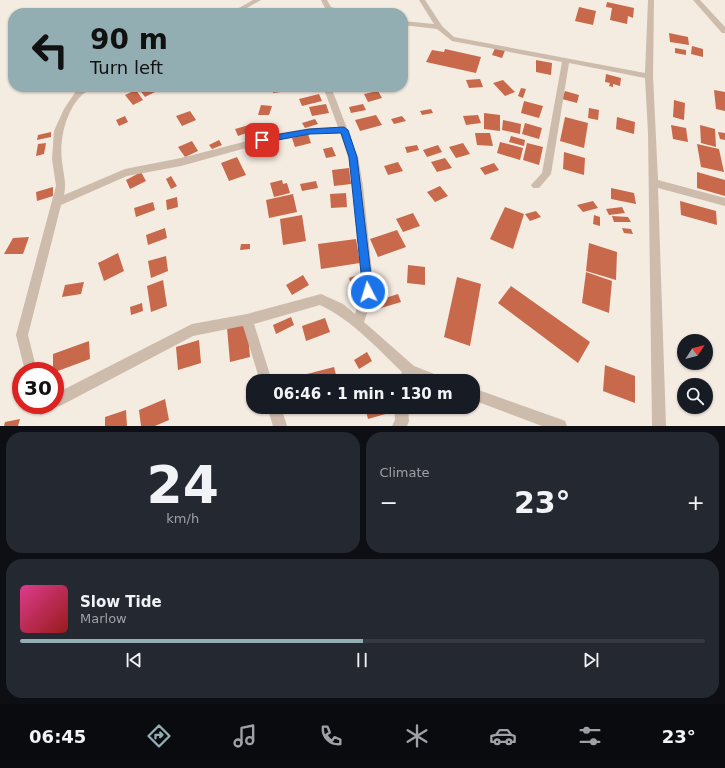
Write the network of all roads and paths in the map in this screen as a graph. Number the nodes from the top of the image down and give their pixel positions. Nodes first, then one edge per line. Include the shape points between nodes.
1 (258, 0) edge
2 (422, 0) edge
3 (651, 0) edge
4 (696, 0) edge
5 (243, 8) edge
6 (408, 24) edge
7 (439, 27) junction
8 (725, 30) edge
9 (566, 60) junction
10 (649, 76) junction
11 (80, 92) edge
12 (329, 92) edge
13 (344, 130) junction
14 (654, 183) junction
15 (536, 185) dead end
16 (57, 202) junction
17 (725, 202) edge
18 (247, 320) junction
19 (358, 323) junction
20 (29, 362) edge
21 (264, 374) edge
22 (404, 374) edge
23 (64, 396) edge
24 (480, 397) edge
25 (276, 414) edge
26 (402, 414) edge
27 (280, 426) edge
28 (399, 426) edge
29 (560, 426) edge
30 (659, 426) edge

1 - 5 street
2 - 7 street
3 - 10 street
4 - 8 street
6 - 7 street
7 - 9 street via 452,39
9 - 10 street
9 - 15 street via 546,174
10 - 14 street
11 - 16 street via 67,111 58,131 57,160 61,186
12 - 13 street
13 - 16 street via 310,131 275,137 181,162 125,173
13 - 19 street via 353,157 368,292
14 - 17 street
14 - 30 street
16 - 20 street via 22,334
18 - 19 street via 321,299 339,308
18 - 21 street
18 - 23 street via 192,330
19 - 22 street
24 - 29 street
25 - 27 street
26 - 28 street

